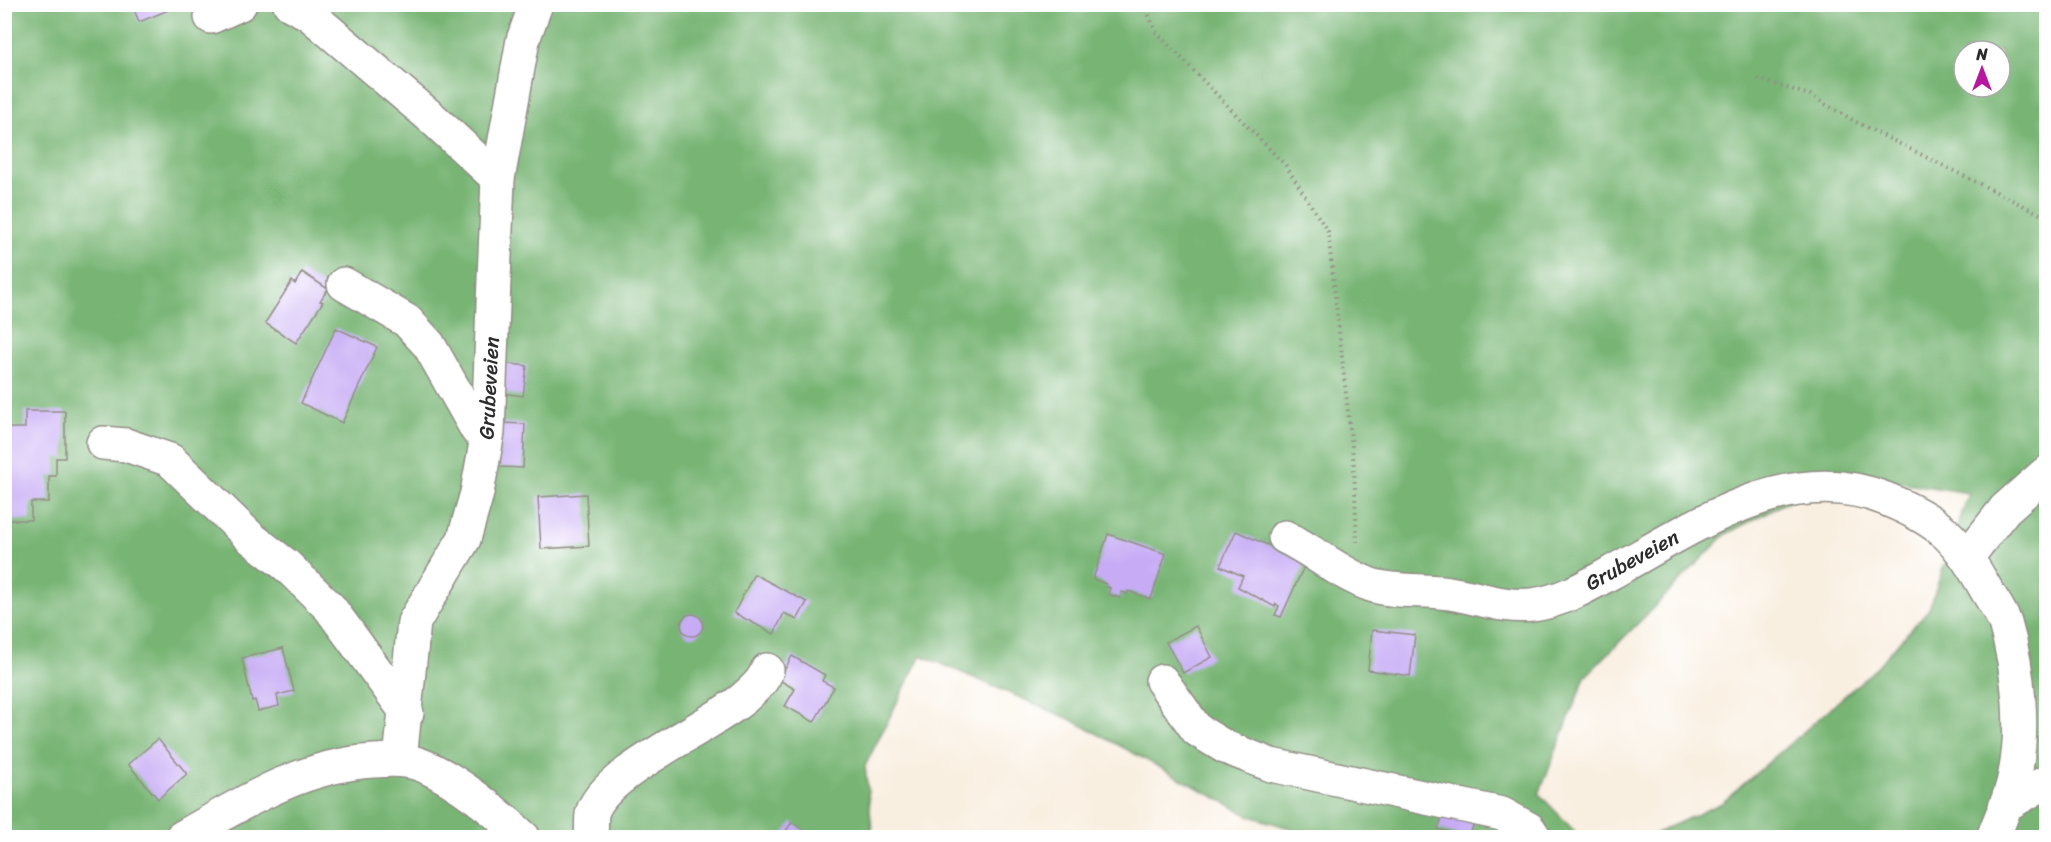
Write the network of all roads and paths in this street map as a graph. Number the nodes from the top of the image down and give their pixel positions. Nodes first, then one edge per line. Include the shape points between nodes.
1 (290, 4) edge
2 (536, 4) edge
3 (1144, 4) edge
4 (1758, 79) dead end
5 (498, 179) junction
6 (2046, 217) edge
7 (344, 284) dead end
8 (488, 432) junction
9 (103, 443) dead end
10 (2046, 473) edge
11 (1285, 537) dead end
12 (1968, 556) junction
13 (1358, 579) junction
14 (767, 670) dead end
15 (1162, 681) dead end
16 (407, 713) junction
17 (400, 760) junction
18 (2046, 782) edge
19 (2006, 805) junction
20 (181, 837) edge
21 (524, 837) edge
22 (591, 837) edge
23 (1535, 837) edge
24 (1993, 837) edge

1 - 5 street via 309,14
2 - 5 street, Grubeveien via 523,40
3 - 13 path via 1156,32 1286,166 1328,232 1354,465
4 - 6 path via 1810,95
5 - 8 street, Grubeveien
7 - 8 street via 407,321 429,345 477,430
8 - 16 street, Grubeveien via 464,539 414,622
9 - 16 street via 126,445 170,460 330,608
10 - 12 street via 2005,509
11 - 13 street, Grubeveien
12 - 13 street, Grubeveien via 1940,526 1920,513 1871,493 1820,486 1744,502 1588,586 1549,602 1508,606 1449,592 1389,589
12 - 19 street, Grubeveien via 2004,621 2020,696 2015,778
14 - 22 street via 764,680 730,710 621,778 602,796 592,814
15 - 23 street via 1197,730 1225,747 1271,765 1502,814 1529,829
16 - 17 street, Grubeveien
17 - 20 street via 345,762 274,785
17 - 21 street via 424,766 495,810
18 - 19 street
19 - 24 street, Grubeveien

